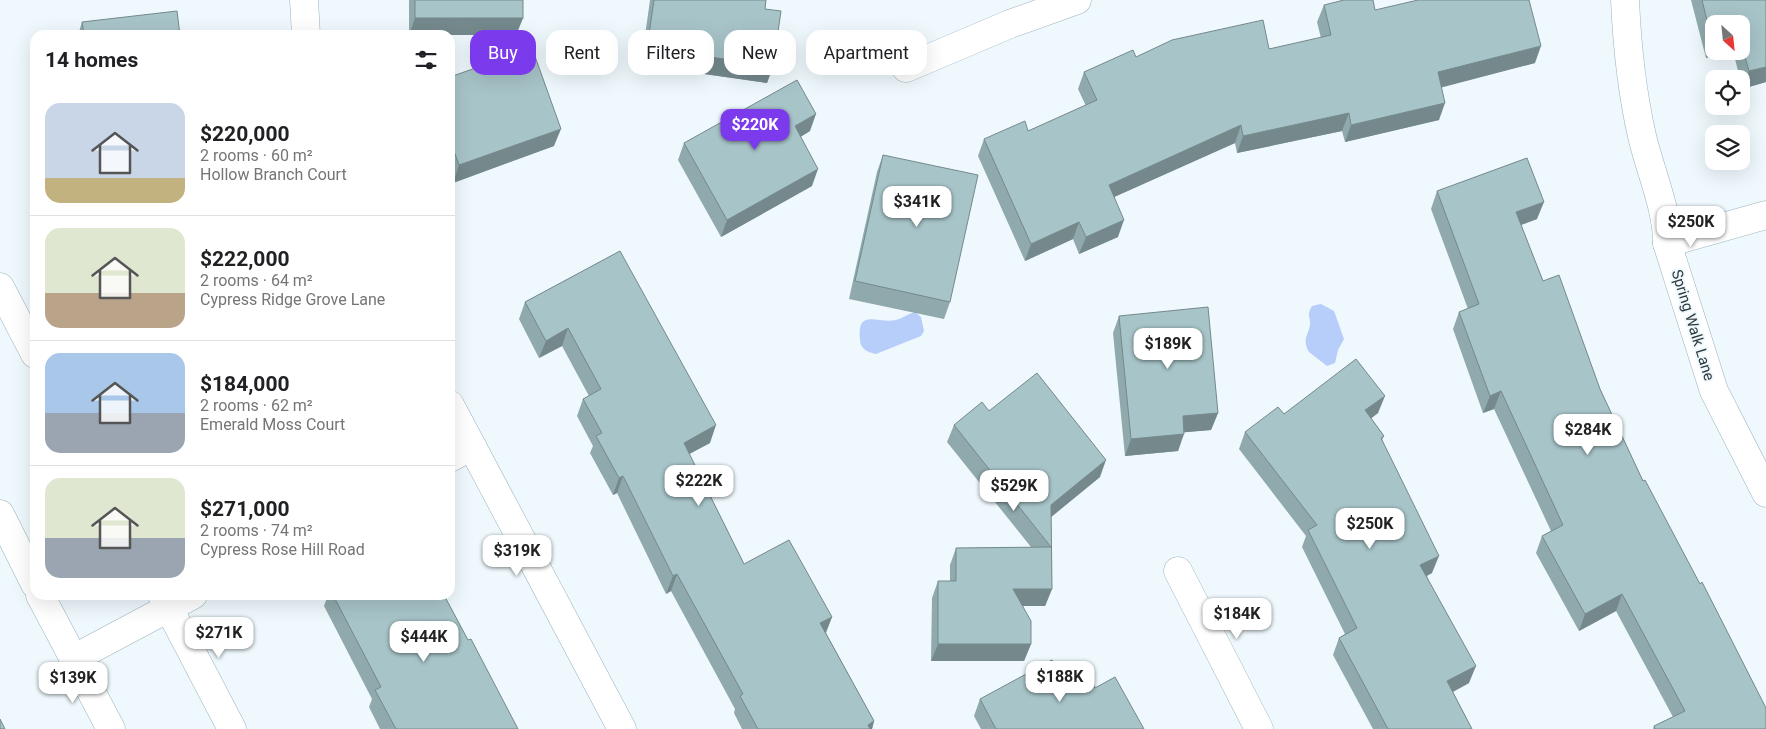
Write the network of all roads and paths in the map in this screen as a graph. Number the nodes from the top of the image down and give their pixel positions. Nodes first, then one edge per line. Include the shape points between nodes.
1 (304, 0) edge
2 (1077, 0) edge
3 (1625, 0) edge
4 (306, 30) edge
5 (927, 59) edge
6 (1766, 215) edge
7 (1667, 243) junction
8 (0, 287) edge
9 (30, 344) edge
10 (455, 426) edge
11 (461, 452) edge
12 (1766, 493) edge
13 (0, 514) edge
14 (1178, 571) dead end
15 (30, 574) edge
16 (43, 600) edge
17 (165, 602) edge
18 (73, 659) junction
19 (110, 729) edge
20 (232, 729) edge
21 (622, 729) edge
22 (1259, 729) edge

1 - 4 street
2 - 5 street
3 - 7 street, Spring Walk Lane via 1627,44 1642,135 1667,226
6 - 7 street
7 - 12 street, Spring Walk Lane via 1714,391
8 - 9 street
10 - 11 street
11 - 21 street
13 - 15 street
14 - 22 street
16 - 18 street
17 - 18 street
17 - 20 street
18 - 19 street

